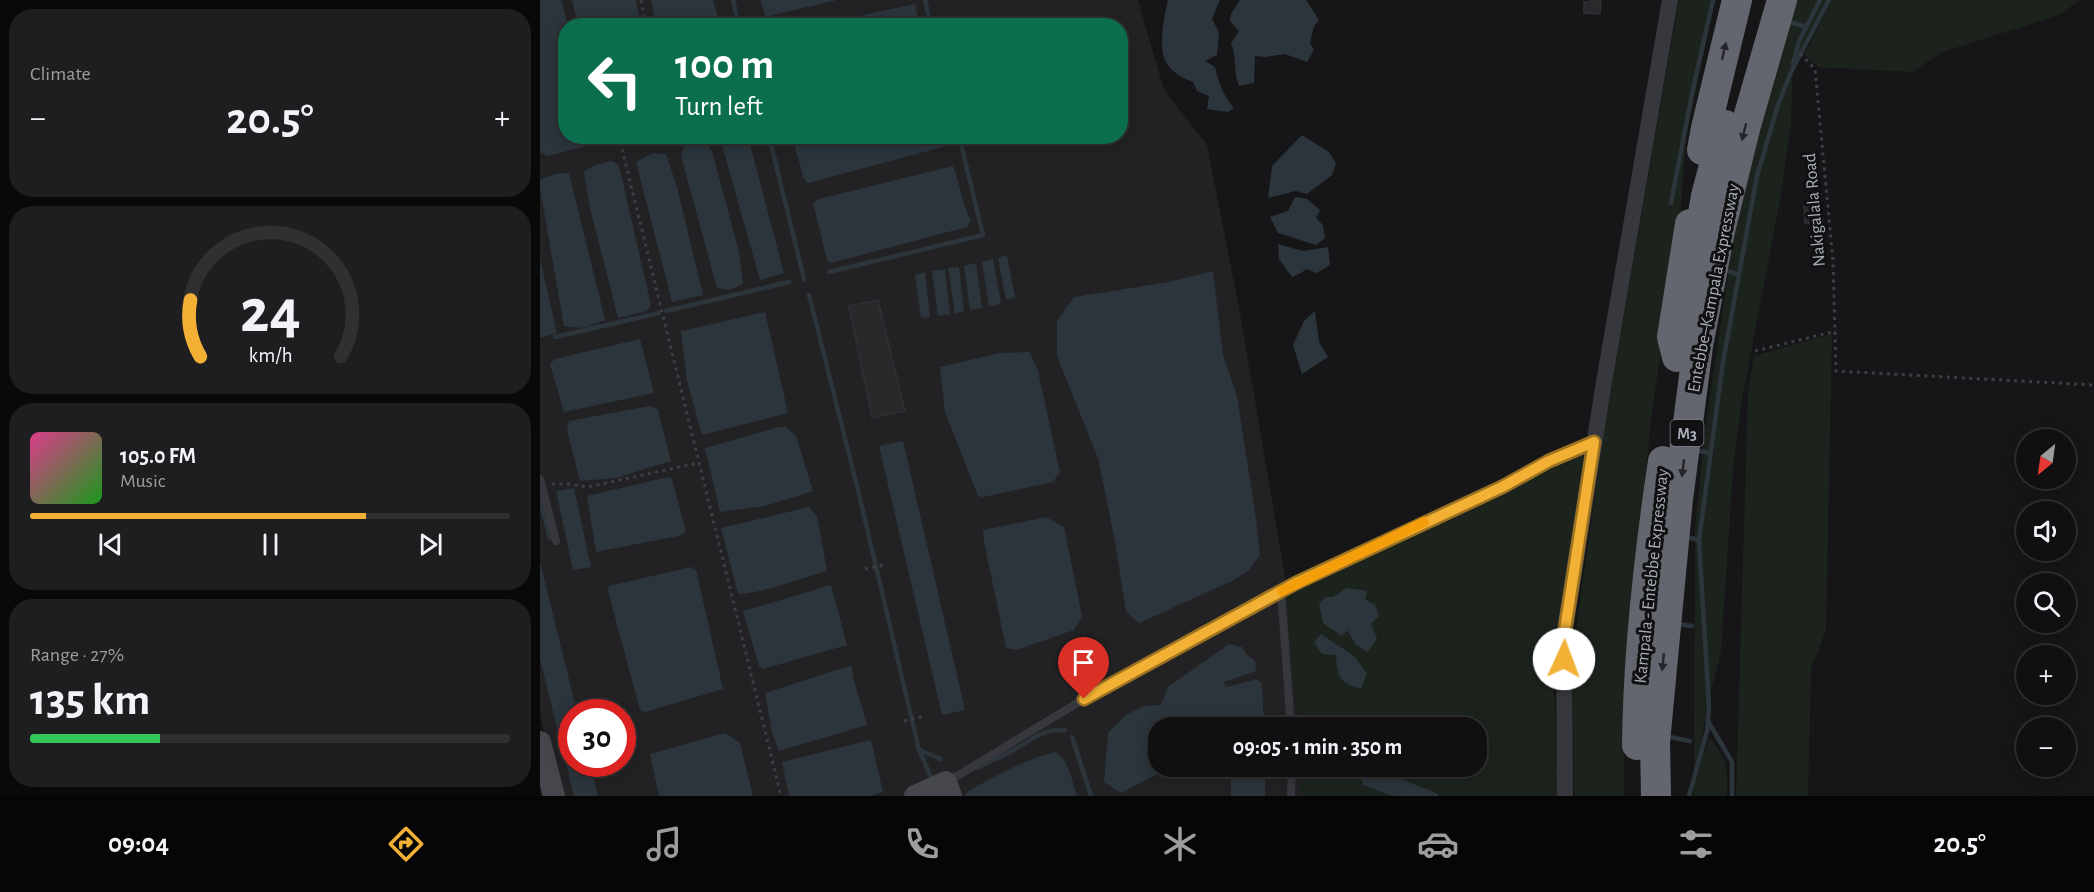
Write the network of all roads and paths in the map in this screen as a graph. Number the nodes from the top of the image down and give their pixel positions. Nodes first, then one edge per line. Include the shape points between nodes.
1 (641, 0) edge
2 (1670, 0) edge
3 (1737, 0) edge
4 (1760, 0) edge
5 (1782, 0) edge
6 (644, 18) edge
7 (1800, 54) dead end
8 (624, 144) edge
9 (1836, 330) junction
10 (1755, 351) dead end
11 (1677, 357) junction
12 (2094, 385) edge
13 (1594, 442) junction
14 (699, 462) junction
15 (540, 479) edge
16 (550, 484) dead end
17 (556, 541) dead end
18 (884, 565) dead end
19 (865, 569) dead end
20 (1281, 591) junction
21 (925, 716) dead end
22 (1290, 717) edge
23 (904, 721) dead end
24 (540, 742) edge
25 (1292, 777) edge
26 (949, 789) edge
27 (554, 796) edge
28 (781, 796) edge
29 (915, 796) edge
30 (1291, 796) edge
31 (1565, 796) edge
32 (1637, 796) edge
33 (1656, 796) edge

1 - 6 path
2 - 13 street
11 -> 3 highway via 1672,337 1686,244 1706,128
4 - 11 highway, M3 via 1706,196
5 -> 33 highway, Entebbe–Kampala Expressway / M3 via 1725,210 1698,346 1678,499 1655,742
7 - 9 path, Nakigalala Road via 1815,69
8 - 14 path
9 - 10 path
9 - 12 path, Nakigalala Road via 1836,371
11 - 32 highway, Kampala - Entebbe Expressway / M3 via 1649,568 1638,696
13 - 20 lane
13 - 31 street via 1564,636
14 - 16 path via 588,487
14 - 28 path
15 - 17 lane
18 - 19 path
20 - 22 lane
20 - 26 lane via 1084,699
21 - 23 path
24 - 27 street
25 - 30 lane
26 - 29 street

